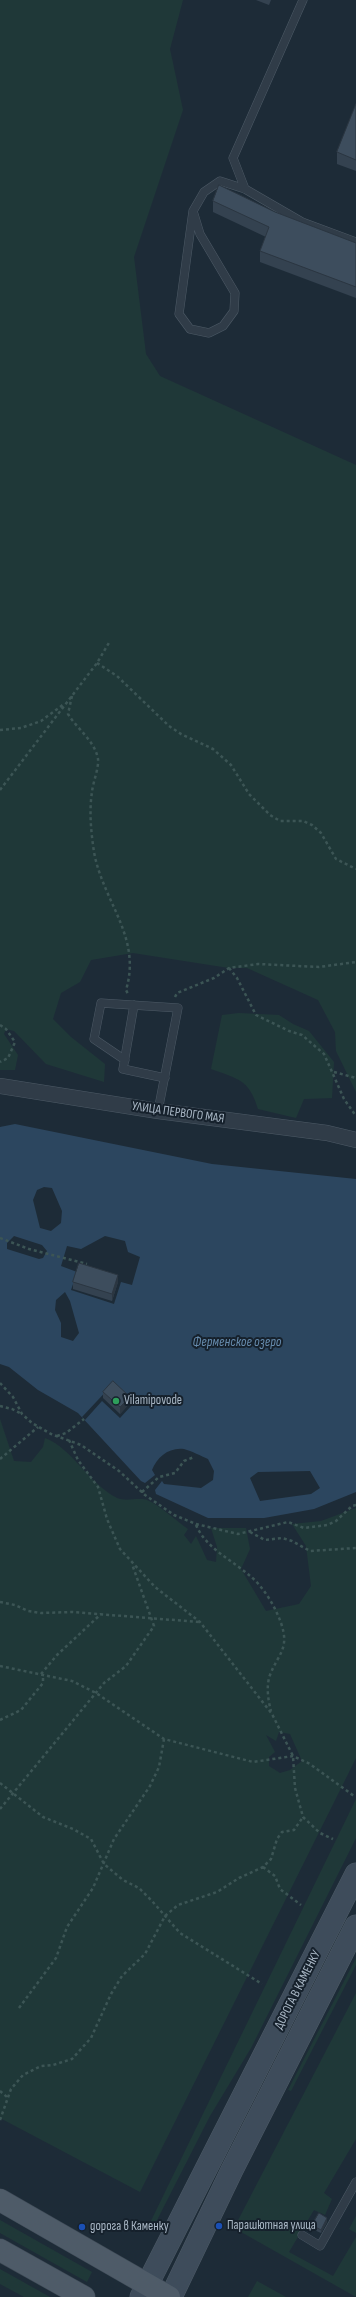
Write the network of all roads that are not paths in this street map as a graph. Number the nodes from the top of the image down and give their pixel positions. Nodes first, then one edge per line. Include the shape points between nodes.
1 (303, 0) edge
2 (245, 189) junction
3 (193, 211) junction
4 (356, 242) edge
5 (134, 1005) junction
6 (125, 1060) junction
7 (164, 1078) junction
8 (0, 1086) edge
9 (158, 1111) junction
10 (356, 1140) edge
11 (356, 1874) edge
12 (356, 1926) edge
13 (356, 2182) edge
14 (0, 2200) edge
15 (302, 2235) dead end
16 (0, 2250) edge
17 (144, 2291) edge
18 (84, 2297) edge
19 (170, 2297) edge

1 - 2 lane via 233,158
2 - 3 lane via 220,182 204,192
2 - 4 lane via 302,222
3 - 3 lane via 200,234 235,293 234,312 223,326 209,333 190,329 179,314
5 - 6 lane
5 - 6 lane via 101,1003 94,1039
5 - 7 lane via 178,1008
6 - 7 lane via 123,1069
7 - 9 lane
8 - 9 street, УЛИЦА ПЕРВОГО МАЯ
9 - 10 street, УЛИЦА ПЕРВОГО МАЯ via 327,1133
11 - 17 main road, ДОРОГА В КАМЕНКУ
12 - 19 main road, ДОРОГА В КАМЕНКУ
13 - 15 lane via 320,2246
14 - 17 main road
16 - 18 main road
17 - 19 main road

